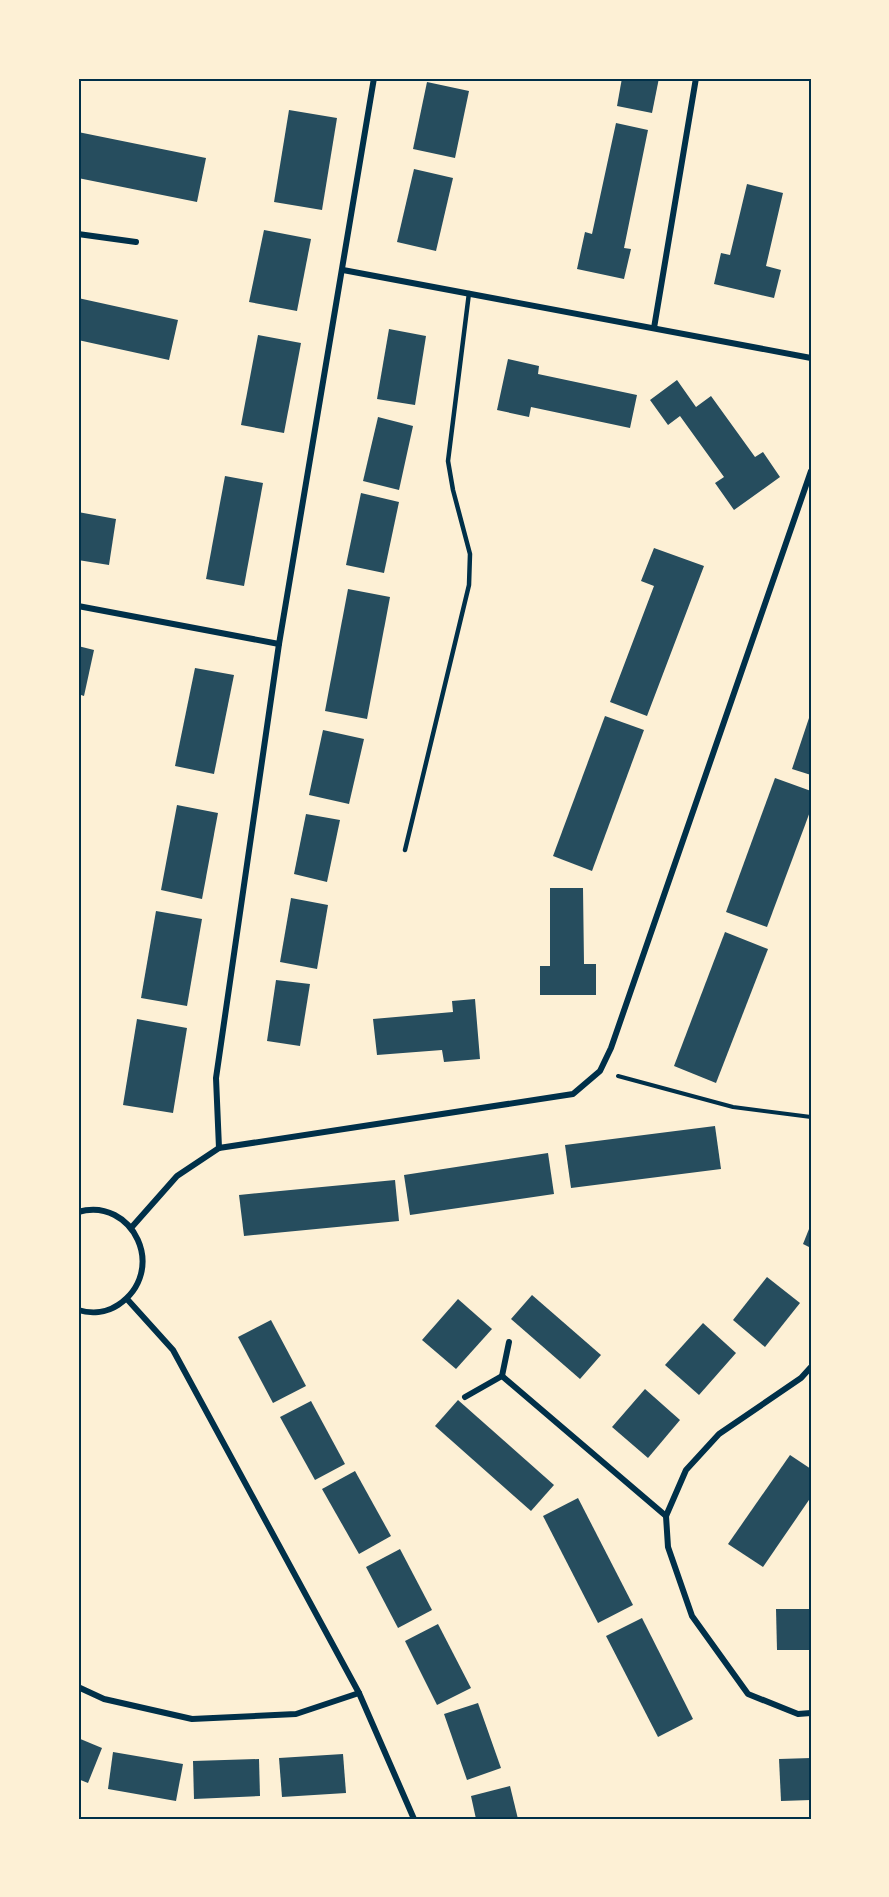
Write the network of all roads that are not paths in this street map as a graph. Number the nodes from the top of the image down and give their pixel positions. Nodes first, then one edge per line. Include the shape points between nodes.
1 (374, 78) edge
2 (696, 78) edge
3 (78, 234) edge
4 (136, 242) dead end
5 (343, 270) junction
6 (469, 294) junction
7 (654, 328) junction
8 (811, 358) edge
9 (811, 471) edge
10 (78, 606) edge
11 (279, 644) junction
12 (405, 850) dead end
13 (219, 1148) junction
14 (78, 1212) edge
15 (131, 1228) junction
16 (127, 1299) junction
17 (78, 1310) edge
18 (509, 1342) dead end
19 (811, 1367) edge
20 (502, 1376) junction
21 (465, 1397) dead end
22 (666, 1516) junction
23 (78, 1687) edge
24 (359, 1693) junction
25 (811, 1713) edge
26 (414, 1819) edge

1 - 5 street
2 - 7 street
3 - 4 street
5 - 6 street
5 - 11 street
6 - 7 street
6 - 12 lane via 448,461 470,554 469,585
7 - 8 street
9 - 13 street via 600,1071 573,1094
10 - 11 street
11 - 13 street via 216,1078
13 - 15 street via 177,1176
14 - 15 street via 97,1210 116,1215
15 - 16 street via 141,1245 144,1262 136,1287
16 - 17 street via 100,1312
16 - 24 street via 173,1350
18 - 20 street
19 - 22 street via 801,1378 719,1434 686,1470
20 - 21 street
20 - 22 street
22 - 25 street via 668,1547 692,1616 742,1686 748,1694 798,1714
23 - 24 street via 104,1699 192,1719 296,1714
24 - 26 street

